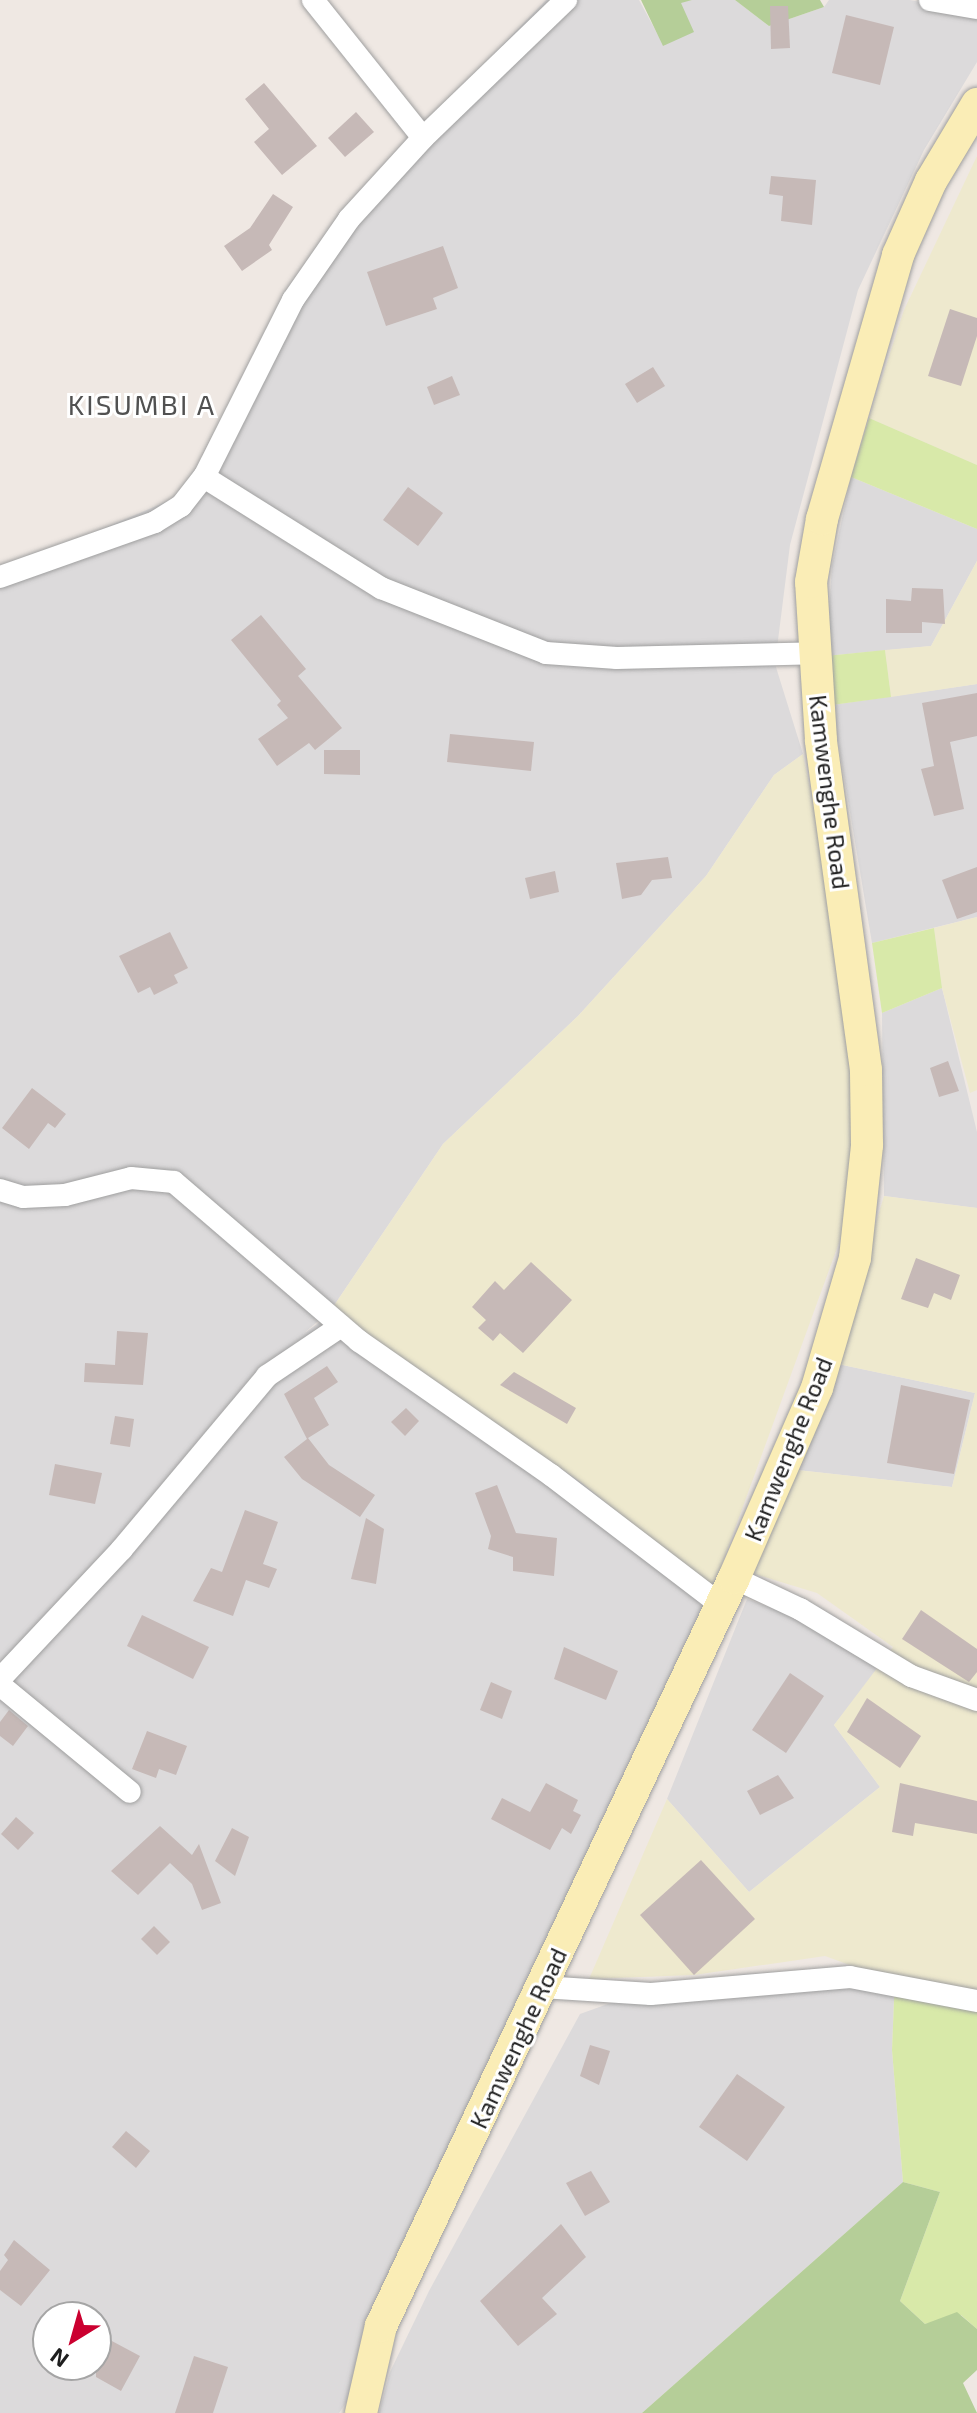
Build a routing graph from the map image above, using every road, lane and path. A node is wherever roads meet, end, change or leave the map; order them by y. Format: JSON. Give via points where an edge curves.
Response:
{"nodes":[{"id":1,"x":313,"y":0,"type":"edge"},
{"id":2,"x":566,"y":0,"type":"edge"},
{"id":3,"x":930,"y":0,"type":"edge"},
{"id":4,"x":977,"y":8,"type":"edge"},
{"id":5,"x":977,"y":104,"type":"edge"},
{"id":6,"x":423,"y":138,"type":"junction"},
{"id":7,"x":204,"y":477,"type":"junction"},
{"id":8,"x":0,"y":577,"type":"edge"},
{"id":9,"x":815,"y":653,"type":"junction"},
{"id":10,"x":0,"y":1190,"type":"edge"},
{"id":11,"x":341,"y":1326,"type":"junction"},
{"id":12,"x":728,"y":1592,"type":"junction"},
{"id":13,"x":0,"y":1679,"type":"edge"},
{"id":14,"x":0,"y":1685,"type":"edge"},
{"id":15,"x":977,"y":1700,"type":"edge"},
{"id":16,"x":130,"y":1792,"type":"dead end"},
{"id":17,"x":542,"y":1987,"type":"junction"},
{"id":18,"x":977,"y":2001,"type":"edge"},
{"id":19,"x":361,"y":2413,"type":"edge"}],
"edges":[{"from":1,"to":6,"type":"street"},
{"from":2,"to":6,"type":"street"},
{"from":3,"to":4,"type":"street"},
{"from":5,"to":9,"type":"main road","name":"Kamwenghe Road","via":[[913,219],[877,319],[822,519],[811,582]]},
{"from":6,"to":7,"type":"street","via":[[349,219],[293,300]]},
{"from":7,"to":8,"type":"street","via":[[181,506],[155,522]]},
{"from":7,"to":9,"type":"street","via":[[381,588],[546,653],[617,658]]},
{"from":9,"to":12,"type":"main road","name":"Kamwenghe Road","via":[[821,740],[866,1070],[867,1145],[855,1258],[817,1388]]},
{"from":10,"to":11,"type":"street","via":[[23,1197],[65,1195],[131,1178],[174,1182]]},
{"from":11,"to":12,"type":"street"},
{"from":11,"to":13,"type":"street","via":[[267,1376],[122,1549]]},
{"from":12,"to":15,"type":"street","via":[[800,1609],[911,1676]]},
{"from":12,"to":17,"type":"main road","name":"Kamwenghe Road"},
{"from":14,"to":16,"type":"street"},
{"from":17,"to":18,"type":"street","via":[[651,1994],[850,1977]]},
{"from":17,"to":19,"type":"main road","name":"Kamwenghe Road","via":[[381,2326]]}]}
